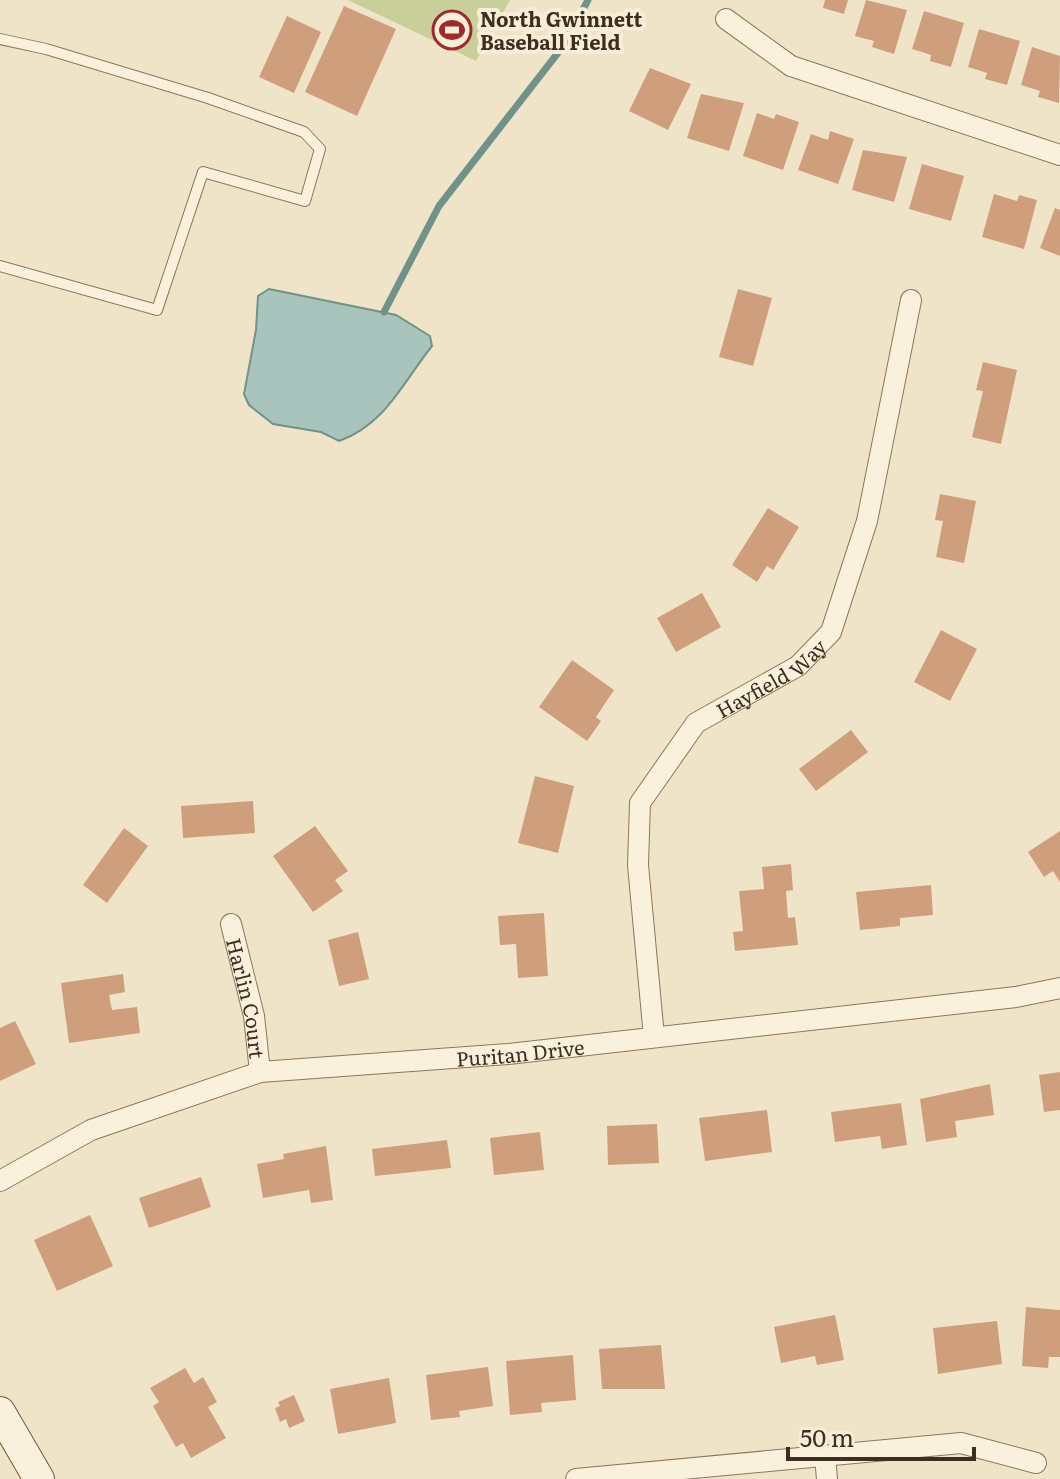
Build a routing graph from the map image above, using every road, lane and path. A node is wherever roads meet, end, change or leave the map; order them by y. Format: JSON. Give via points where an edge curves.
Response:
{"nodes":[{"id":1,"x":726,"y":19,"type":"dead end"},
{"id":2,"x":0,"y":39,"type":"edge"},
{"id":3,"x":1060,"y":155,"type":"edge"},
{"id":4,"x":0,"y":266,"type":"edge"},
{"id":5,"x":911,"y":300,"type":"dead end"},
{"id":6,"x":231,"y":924,"type":"dead end"},
{"id":7,"x":1060,"y":988,"type":"edge"},
{"id":8,"x":654,"y":1037,"type":"junction"},
{"id":9,"x":260,"y":1072,"type":"junction"},
{"id":10,"x":0,"y":1181,"type":"edge"},
{"id":11,"x":0,"y":1412,"type":"edge"},
{"id":12,"x":825,"y":1456,"type":"junction"},
{"id":13,"x":1036,"y":1463,"type":"dead end"},
{"id":14,"x":39,"y":1479,"type":"edge"},
{"id":15,"x":576,"y":1479,"type":"edge"},
{"id":16,"x":827,"y":1479,"type":"edge"}],
"edges":[{"from":1,"to":3,"type":"street","via":[[791,66]]},
{"from":2,"to":4,"type":"lane","via":[[208,98],[304,132],[320,149],[305,201],[203,172],[157,310]]},
{"from":5,"to":8,"type":"street","name":"Hayfield Way","via":[[867,521],[831,632],[798,666],[696,723],[640,803],[638,865]]},
{"from":6,"to":9,"type":"street","name":"Harlin Court","via":[[254,1016]]},
{"from":7,"to":8,"type":"street","name":"Puritan Drive"},
{"from":8,"to":9,"type":"street","name":"Puritan Drive","via":[[508,1054]]},
{"from":9,"to":10,"type":"street","name":"Puritan Drive","via":[[91,1130]]},
{"from":11,"to":14,"type":"street"},
{"from":12,"to":13,"type":"street","via":[[961,1443]]},
{"from":12,"to":15,"type":"street"},
{"from":12,"to":16,"type":"street"}]}
